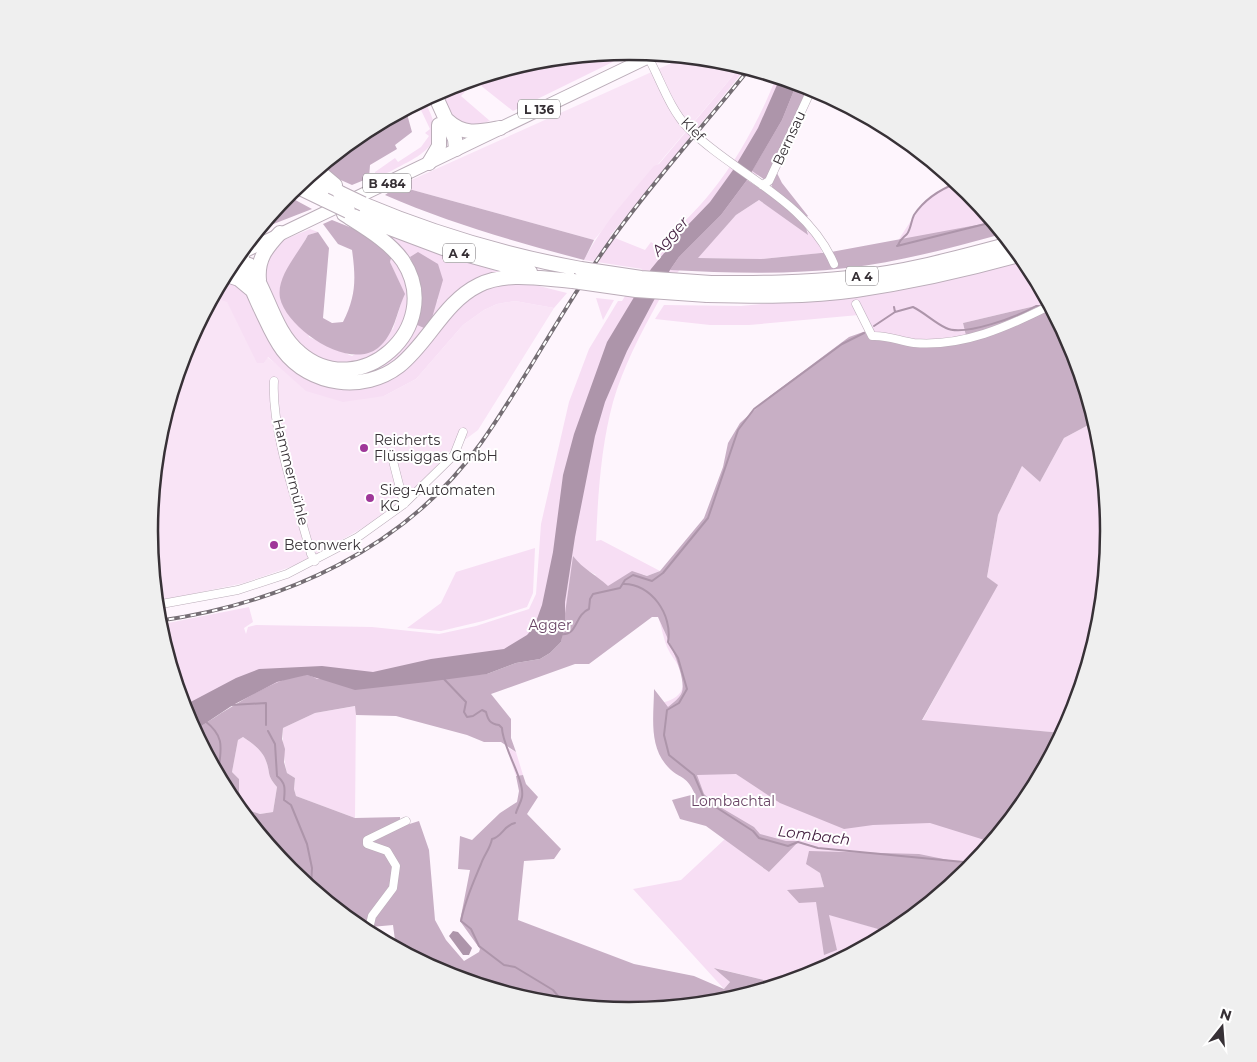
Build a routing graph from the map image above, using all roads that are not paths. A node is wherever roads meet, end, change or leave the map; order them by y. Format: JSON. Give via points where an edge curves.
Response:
{"nodes":[{"id":1,"x":639,"y":60,"type":"edge"},
{"id":2,"x":652,"y":61,"type":"edge"},
{"id":3,"x":808,"y":96,"type":"edge"},
{"id":4,"x":436,"y":101,"type":"edge"},
{"id":5,"x":430,"y":104,"type":"edge"},
{"id":6,"x":443,"y":122,"type":"junction"},
{"id":7,"x":500,"y":128,"type":"junction"},
{"id":8,"x":456,"y":149,"type":"junction"},
{"id":9,"x":428,"y":163,"type":"junction"},
{"id":10,"x":321,"y":174,"type":"edge"},
{"id":11,"x":314,"y":180,"type":"edge"},
{"id":12,"x":762,"y":185,"type":"junction"},
{"id":13,"x":304,"y":190,"type":"edge"},
{"id":14,"x":342,"y":192,"type":"junction"},
{"id":15,"x":346,"y":212,"type":"junction"},
{"id":16,"x":280,"y":233,"type":"junction"},
{"id":17,"x":253,"y":246,"type":"edge"},
{"id":18,"x":1003,"y":246,"type":"edge"},
{"id":19,"x":1011,"y":256,"type":"edge"},
{"id":20,"x":242,"y":262,"type":"edge"},
{"id":21,"x":834,"y":264,"type":"dead end"},
{"id":22,"x":577,"y":275,"type":"junction"},
{"id":23,"x":232,"y":277,"type":"edge"},
{"id":24,"x":256,"y":286,"type":"junction"},
{"id":25,"x":709,"y":289,"type":"junction"},
{"id":26,"x":856,"y":304,"type":"dead end"},
{"id":27,"x":1043,"y":309,"type":"edge"},
{"id":28,"x":274,"y":381,"type":"dead end"},
{"id":29,"x":463,"y":432,"type":"dead end"},
{"id":30,"x":392,"y":457,"type":"dead end"},
{"id":31,"x":404,"y":504,"type":"junction"},
{"id":32,"x":315,"y":561,"type":"junction"},
{"id":33,"x":164,"y":603,"type":"edge"},
{"id":34,"x":406,"y":821,"type":"dead end"},
{"id":35,"x":370,"y":925,"type":"edge"}],
"edges":[{"from":1,"to":7,"type":"main road","number":"L 136"},
{"from":2,"to":12,"type":"street","name":"Klef","via":[[671,104],[687,127]]},
{"from":3,"to":12,"type":"street","name":"Bernsau","via":[[769,181]]},
{"from":4,"to":6,"type":"highway"},
{"from":5,"to":6,"type":"highway"},
{"from":6,"to":7,"type":"highway","via":[[468,132]]},
{"from":6,"to":8,"type":"highway","via":[[455,138]]},
{"from":6,"to":9,"type":"highway","via":[[439,146]]},
{"from":7,"to":8,"type":"main road","number":"L 136"},
{"from":8,"to":9,"type":"main road","number":"B 484"},
{"from":9,"to":16,"type":"main road","number":"B 484"},
{"from":10,"to":14,"type":"highway"},
{"from":11,"to":14,"type":"highway"},
{"from":12,"to":21,"type":"street","name":"Klef","via":[[805,222]]},
{"from":13,"to":15,"type":"highway","bridge":true},
{"from":14,"to":22,"type":"highway","number":"A 4","bridge":true,"via":[[363,204],[448,237]]},
{"from":15,"to":22,"type":"highway","number":"A 4","via":[[494,263]]},
{"from":15,"to":24,"type":"highway","via":[[393,249],[410,278],[414,298],[412,317],[402,338],[388,354],[371,364],[350,369],[313,362],[300,354],[288,340]]},
{"from":16,"to":17,"type":"main road","number":"B 484"},
{"from":16,"to":24,"type":"highway","via":[[260,258]]},
{"from":18,"to":25,"type":"highway","number":"A 4","via":[[940,262],[851,278]]},
{"from":19,"to":25,"type":"highway","number":"A 4","via":[[958,273],[854,291],[753,296]]},
{"from":20,"to":24,"type":"highway"},
{"from":22,"to":24,"type":"highway","via":[[513,277],[484,282],[454,303],[413,353],[398,366],[375,378],[346,383],[314,375],[289,357],[274,335]]},
{"from":22,"to":25,"type":"highway","number":"A 4","bridge":true,"via":[[641,278]]},
{"from":23,"to":24,"type":"highway"},
{"from":26,"to":27,"type":"street","via":[[872,336],[913,342],[985,335]]},
{"from":28,"to":32,"type":"street","name":"Hammermühle","via":[[273,394],[281,439]]},
{"from":29,"to":31,"type":"street","via":[[454,455]]},
{"from":30,"to":31,"type":"street"},
{"from":31,"to":32,"type":"street","via":[[358,538]]},
{"from":32,"to":33,"type":"street","via":[[238,590]]},
{"from":34,"to":35,"type":"street","via":[[367,840],[367,844],[387,851],[396,866],[393,888],[372,916]]}]}
